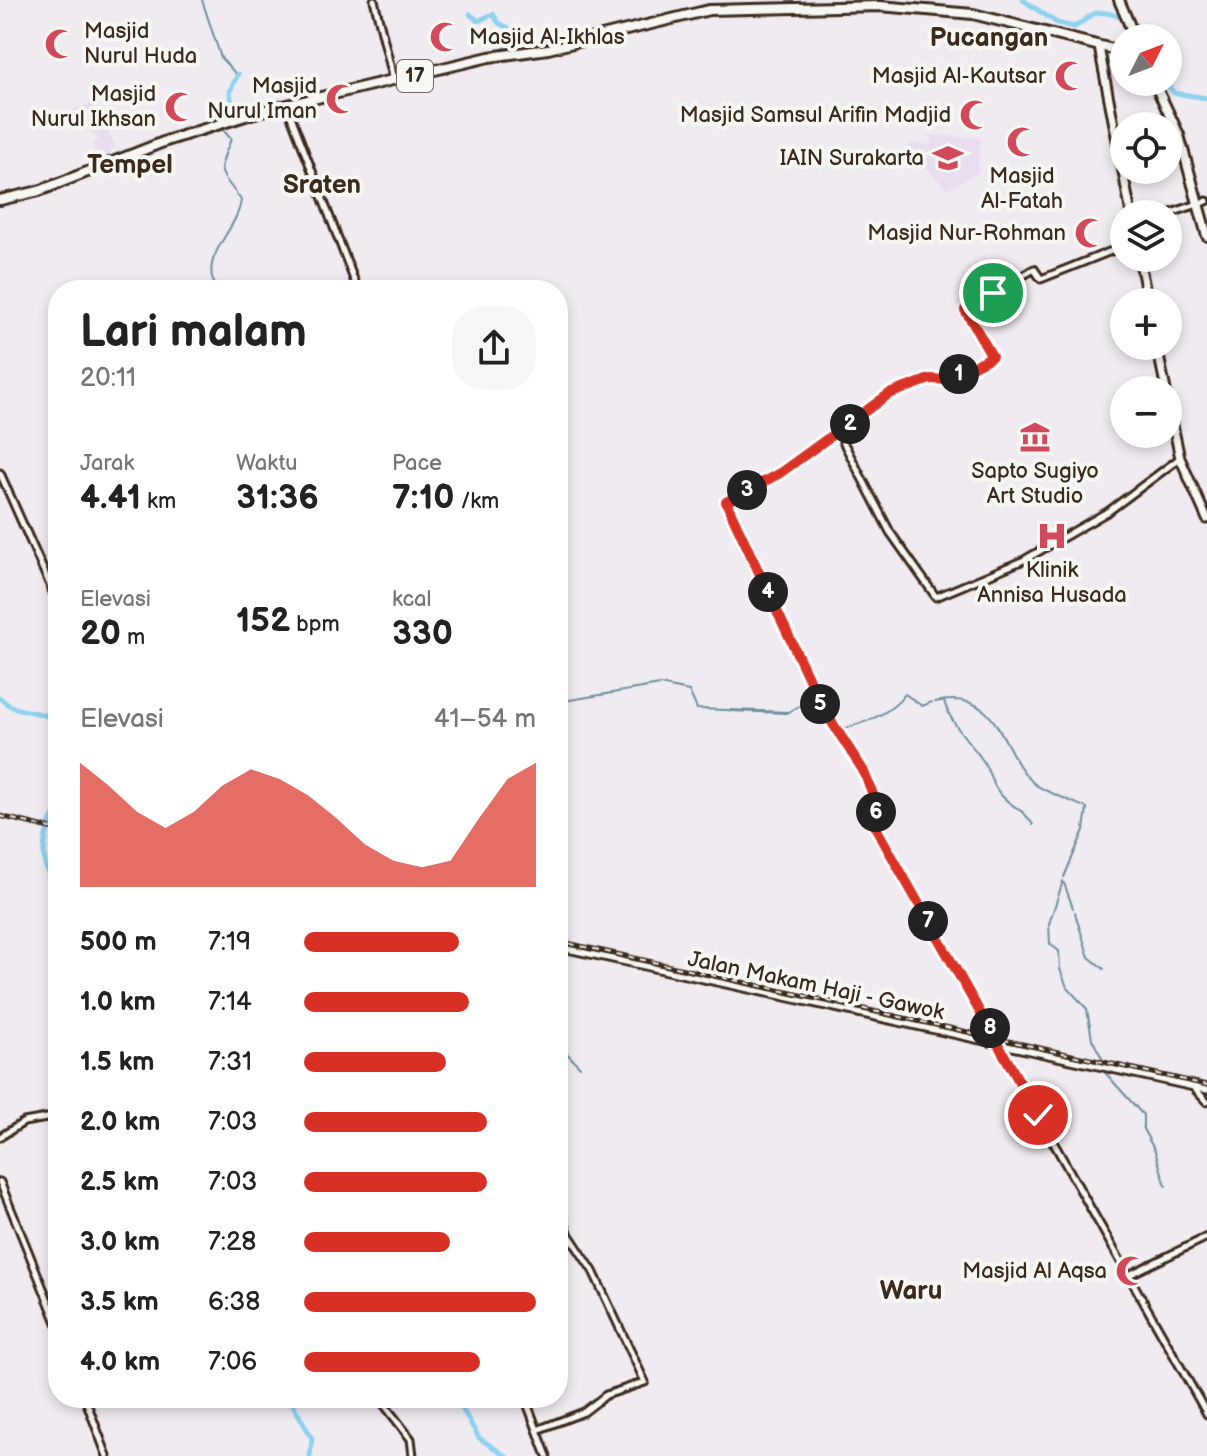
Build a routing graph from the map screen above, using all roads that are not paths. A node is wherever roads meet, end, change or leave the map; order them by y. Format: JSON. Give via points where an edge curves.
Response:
{"nodes":[{"id":1,"x":374,"y":0,"type":"edge"},
{"id":2,"x":1118,"y":0,"type":"edge"},
{"id":3,"x":1127,"y":24,"type":"edge"},
{"id":4,"x":1094,"y":46,"type":"junction"},
{"id":5,"x":1110,"y":50,"type":"edge"},
{"id":6,"x":394,"y":82,"type":"junction"},
{"id":7,"x":1162,"y":96,"type":"edge"},
{"id":8,"x":287,"y":106,"type":"junction"},
{"id":9,"x":1128,"y":200,"type":"edge"},
{"id":10,"x":0,"y":201,"type":"edge"},
{"id":11,"x":1202,"y":202,"type":"edge"},
{"id":12,"x":1182,"y":209,"type":"edge"},
{"id":13,"x":1207,"y":227,"type":"edge"},
{"id":14,"x":1207,"y":236,"type":"edge"},
{"id":15,"x":1110,"y":252,"type":"edge"},
{"id":16,"x":354,"y":280,"type":"edge"},
{"id":17,"x":838,"y":434,"type":"junction"},
{"id":18,"x":1178,"y":448,"type":"edge"},
{"id":19,"x":1180,"y":458,"type":"junction"},
{"id":20,"x":0,"y":473,"type":"edge"},
{"id":21,"x":1207,"y":519,"type":"edge"},
{"id":22,"x":48,"y":581,"type":"edge"},
{"id":23,"x":568,"y":949,"type":"edge"},
{"id":24,"x":998,"y":1044,"type":"junction"},
{"id":25,"x":1193,"y":1087,"type":"junction"},
{"id":26,"x":1207,"y":1090,"type":"edge"},
{"id":27,"x":1207,"y":1102,"type":"edge"},
{"id":28,"x":48,"y":1118,"type":"edge"},
{"id":29,"x":0,"y":1137,"type":"edge"},
{"id":30,"x":0,"y":1182,"type":"edge"},
{"id":31,"x":568,"y":1234,"type":"edge"},
{"id":32,"x":1203,"y":1239,"type":"edge"},
{"id":33,"x":1129,"y":1275,"type":"junction"},
{"id":34,"x":48,"y":1300,"type":"edge"},
{"id":35,"x":89,"y":1408,"type":"edge"},
{"id":36,"x":387,"y":1408,"type":"edge"},
{"id":37,"x":529,"y":1408,"type":"edge"},
{"id":38,"x":1207,"y":1414,"type":"edge"},
{"id":39,"x":537,"y":1430,"type":"junction"},
{"id":40,"x":107,"y":1456,"type":"edge"},
{"id":41,"x":413,"y":1456,"type":"edge"},
{"id":42,"x":547,"y":1456,"type":"edge"}],
"edges":[{"from":1,"to":6,"type":"street"},
{"from":2,"to":3,"type":"highway"},
{"from":4,"to":5,"type":"highway","number":"17"},
{"from":4,"to":6,"type":"highway","number":"17","via":[[977,14],[880,6],[726,8]]},
{"from":4,"to":9,"type":"main road"},
{"from":6,"to":8,"type":"highway","number":"17"},
{"from":7,"to":11,"type":"highway","via":[[1180,131]]},
{"from":8,"to":10,"type":"highway","number":"17"},
{"from":8,"to":16,"type":"street"},
{"from":11,"to":12,"type":"street"},
{"from":11,"to":13,"type":"highway"},
{"from":11,"to":14,"type":"highway"},
{"from":15,"to":17,"type":"street","via":[[1041,279],[1034,269],[966,309],[992,356],[947,380],[930,379],[892,393]]},
{"from":17,"to":19,"type":"street","via":[[886,526],[936,597],[1014,566],[1105,513]]},
{"from":17,"to":24,"type":"street","via":[[726,502],[814,691],[861,765],[876,803],[876,828]]},
{"from":18,"to":19,"type":"main road"},
{"from":19,"to":21,"type":"main road"},
{"from":20,"to":22,"type":"street"},
{"from":23,"to":24,"type":"street","name":"Jalan Makam Haji - Gawok"},
{"from":24,"to":25,"type":"street","name":"Jalan Makam Haji - Gawok"},
{"from":24,"to":33,"type":"street"},
{"from":25,"to":26,"type":"street","name":"Jalan Makam Haji - Gawok"},
{"from":25,"to":27,"type":"street"},
{"from":28,"to":29,"type":"street","via":[[24,1122]]},
{"from":30,"to":34,"type":"street"},
{"from":31,"to":39,"type":"street","via":[[593,1271],[645,1382]]},
{"from":32,"to":33,"type":"street"},
{"from":33,"to":38,"type":"street"},
{"from":35,"to":40,"type":"street"},
{"from":36,"to":41,"type":"street","via":[[411,1439]]},
{"from":37,"to":39,"type":"street"},
{"from":39,"to":42,"type":"street"}]}
